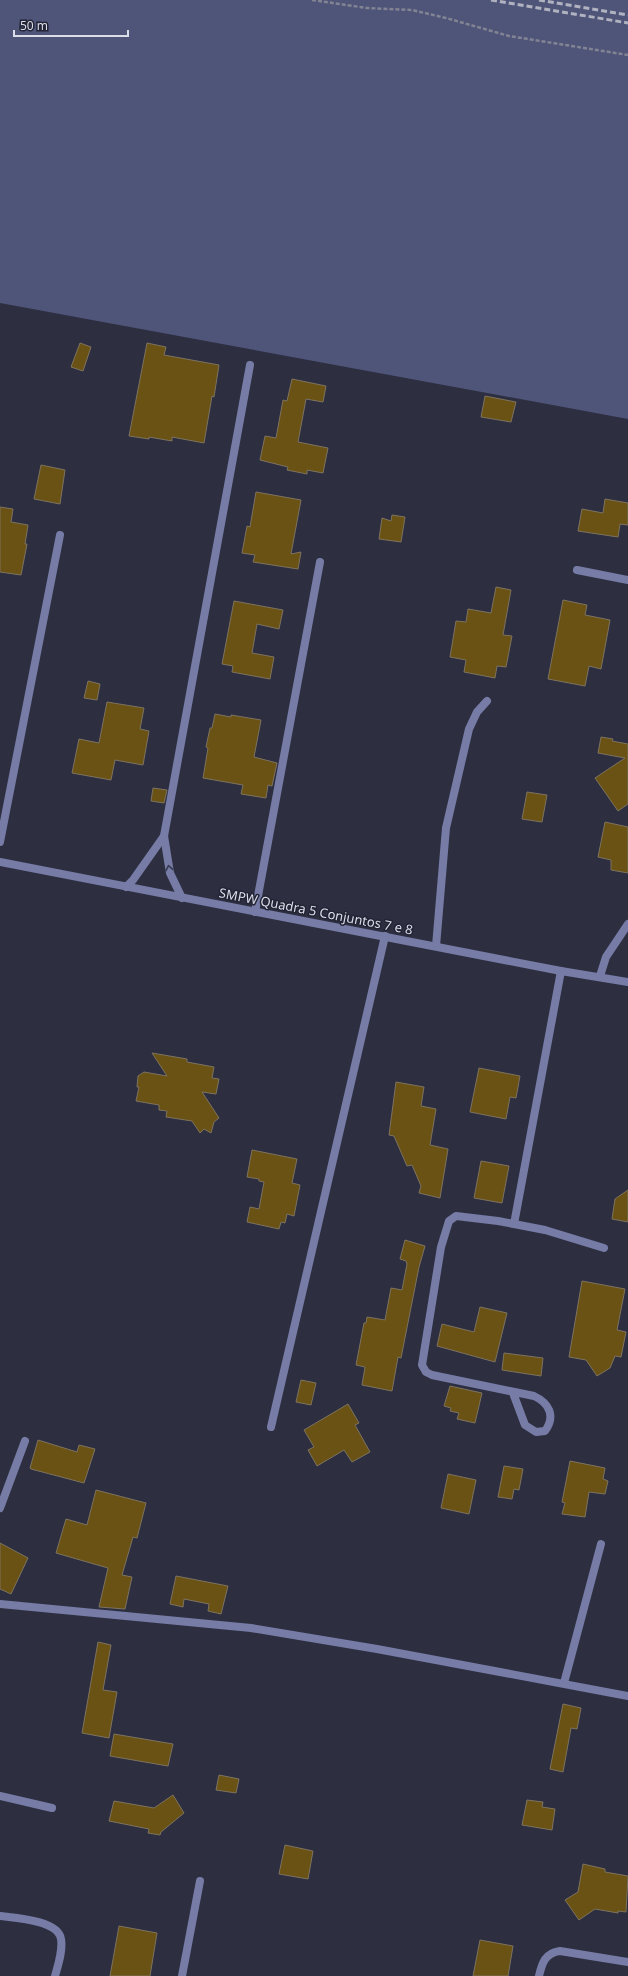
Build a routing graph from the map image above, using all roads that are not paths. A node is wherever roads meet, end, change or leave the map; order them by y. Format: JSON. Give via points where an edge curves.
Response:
{"nodes":[{"id":1,"x":250,"y":365,"type":"dead end"},
{"id":2,"x":60,"y":534,"type":"dead end"},
{"id":3,"x":320,"y":562,"type":"dead end"},
{"id":4,"x":577,"y":570,"type":"dead end"},
{"id":5,"x":628,"y":580,"type":"edge"},
{"id":6,"x":486,"y":701,"type":"dead end"},
{"id":7,"x":164,"y":836,"type":"junction"},
{"id":8,"x":0,"y":842,"type":"edge"},
{"id":9,"x":0,"y":862,"type":"edge"},
{"id":10,"x":126,"y":887,"type":"junction"},
{"id":11,"x":182,"y":898,"type":"junction"},
{"id":12,"x":255,"y":912,"type":"junction"},
{"id":13,"x":628,"y":924,"type":"edge"},
{"id":14,"x":385,"y":936,"type":"junction"},
{"id":15,"x":436,"y":946,"type":"junction"},
{"id":16,"x":561,"y":971,"type":"junction"},
{"id":17,"x":600,"y":976,"type":"junction"},
{"id":18,"x":628,"y":982,"type":"edge"},
{"id":19,"x":514,"y":1224,"type":"junction"},
{"id":20,"x":604,"y":1248,"type":"dead end"},
{"id":21,"x":513,"y":1393,"type":"junction"},
{"id":22,"x":271,"y":1426,"type":"dead end"},
{"id":23,"x":25,"y":1441,"type":"dead end"},
{"id":24,"x":0,"y":1508,"type":"edge"},
{"id":25,"x":601,"y":1544,"type":"dead end"},
{"id":26,"x":0,"y":1604,"type":"edge"},
{"id":27,"x":564,"y":1683,"type":"junction"},
{"id":28,"x":628,"y":1696,"type":"edge"},
{"id":29,"x":0,"y":1796,"type":"edge"},
{"id":30,"x":52,"y":1808,"type":"dead end"},
{"id":31,"x":200,"y":1881,"type":"dead end"},
{"id":32,"x":0,"y":1916,"type":"edge"},
{"id":33,"x":628,"y":1962,"type":"edge"},
{"id":34,"x":55,"y":1976,"type":"edge"},
{"id":35,"x":182,"y":1976,"type":"edge"},
{"id":36,"x":539,"y":1976,"type":"edge"}],
"edges":[{"from":1,"to":7,"type":"street"},
{"from":2,"to":8,"type":"street"},
{"from":3,"to":12,"type":"street"},
{"from":4,"to":5,"type":"street"},
{"from":6,"to":15,"type":"street","via":[[469,729],[446,828]]},
{"from":7,"to":10,"type":"street"},
{"from":11,"to":7,"type":"street","one_way":true,"via":[[170,873]]},
{"from":9,"to":10,"type":"street","name":"SMPW Quadra 5 Conjuntos 7 e 8"},
{"from":10,"to":11,"type":"street","name":"SMPW Quadra 5 Conjuntos 7 e 8"},
{"from":11,"to":12,"type":"street","name":"SMPW Quadra 5 Conjuntos 7 e 8"},
{"from":12,"to":14,"type":"street","name":"SMPW Quadra 5 Conjuntos 7 e 8"},
{"from":13,"to":17,"type":"street","via":[[606,958]]},
{"from":14,"to":15,"type":"street","name":"SMPW Quadra 5 Conjuntos 7 e 8"},
{"from":14,"to":22,"type":"street"},
{"from":15,"to":16,"type":"street","name":"SMPW Quadra 5 Conjuntos 7 e 8"},
{"from":16,"to":17,"type":"street","name":"SMPW Quadra 5 Conjuntos 7 e 8"},
{"from":16,"to":19,"type":"street"},
{"from":17,"to":18,"type":"street","name":"SMPW Quadra 5 Conjuntos 7 e 8"},
{"from":19,"to":20,"type":"street","via":[[545,1230]]},
{"from":19,"to":21,"type":"street","via":[[456,1216],[448,1221],[441,1247],[422,1365],[426,1372],[432,1375]]},
{"from":21,"to":21,"type":"street","via":[[534,1396],[549,1406],[551,1416],[545,1431],[536,1432],[525,1425]]},
{"from":23,"to":24,"type":"street"},
{"from":25,"to":27,"type":"street"},
{"from":26,"to":27,"type":"street","via":[[251,1628]]},
{"from":27,"to":28,"type":"street"},
{"from":29,"to":30,"type":"street"},
{"from":31,"to":35,"type":"street"},
{"from":32,"to":34,"type":"street","via":[[40,1923],[56,1931],[61,1937],[61,1946]]},
{"from":33,"to":36,"type":"street","via":[[553,1952],[544,1958]]}]}
